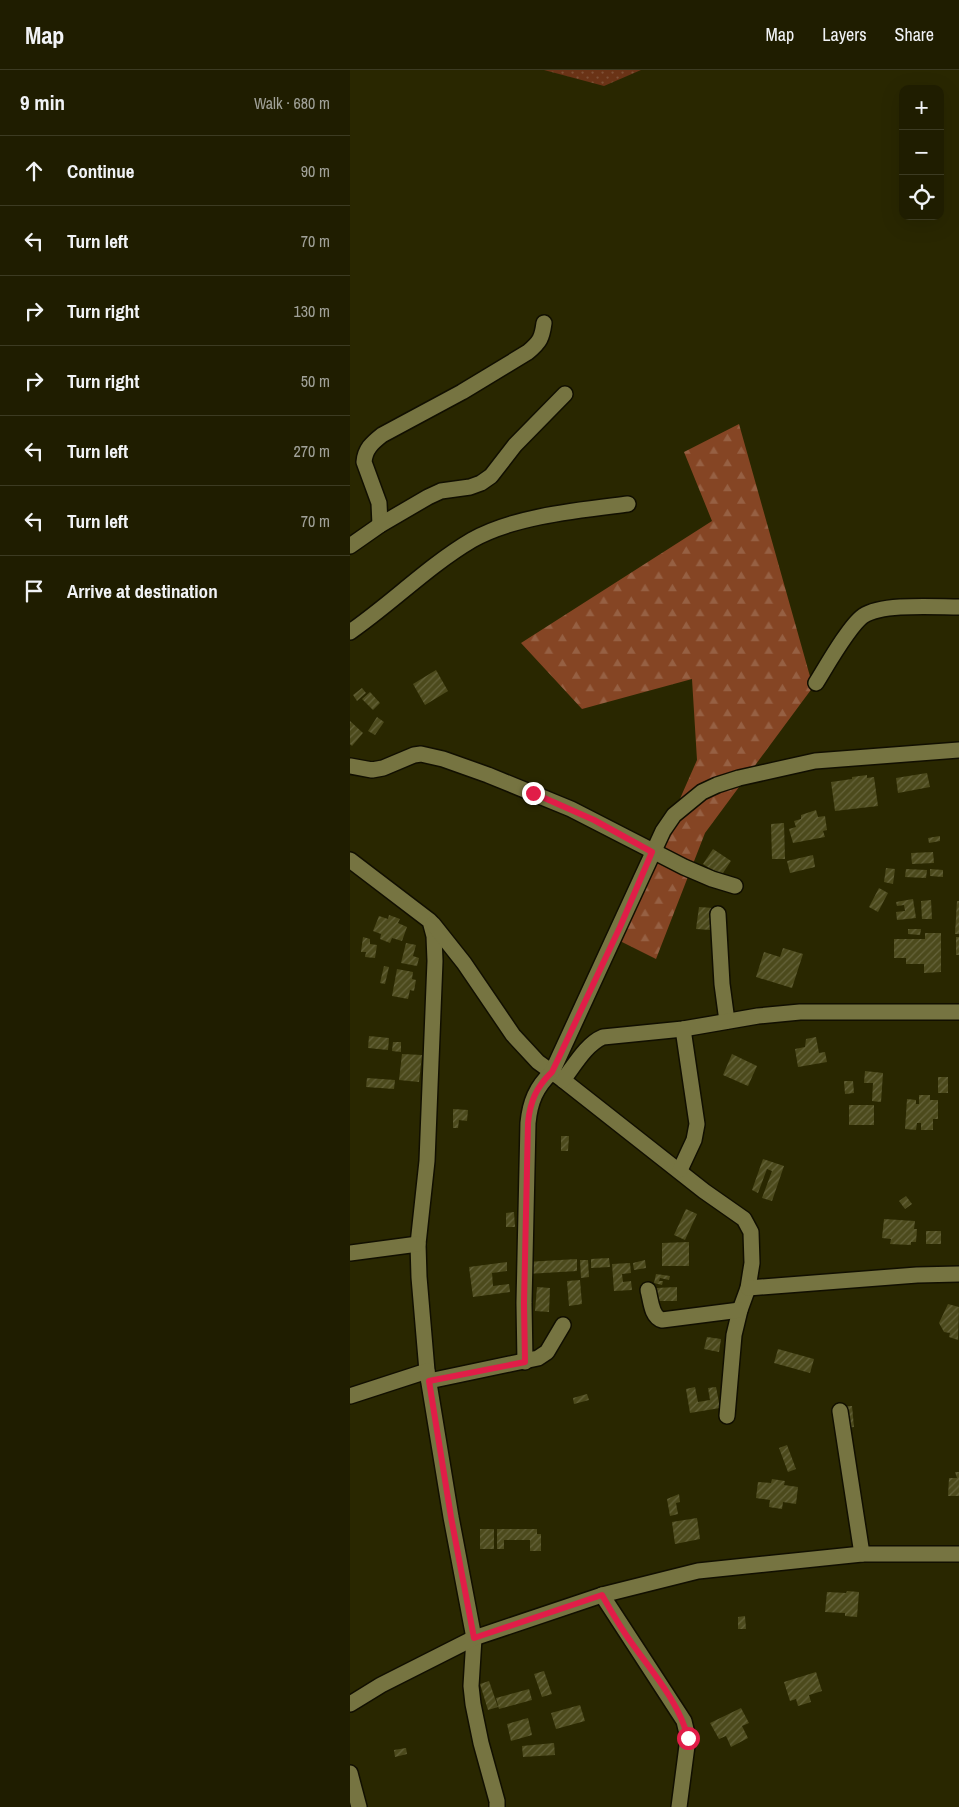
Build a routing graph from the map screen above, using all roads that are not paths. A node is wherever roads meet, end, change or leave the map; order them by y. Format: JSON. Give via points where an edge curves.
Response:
{"nodes":[{"id":1,"x":544,"y":323,"type":"dead end"},
{"id":2,"x":565,"y":394,"type":"dead end"},
{"id":3,"x":628,"y":504,"type":"dead end"},
{"id":4,"x":380,"y":525,"type":"junction"},
{"id":5,"x":350,"y":546,"type":"edge"},
{"id":6,"x":959,"y":607,"type":"edge"},
{"id":7,"x":350,"y":632,"type":"edge"},
{"id":8,"x":816,"y":683,"type":"dead end"},
{"id":9,"x":959,"y":750,"type":"edge"},
{"id":10,"x":350,"y":766,"type":"edge"},
{"id":11,"x":652,"y":852,"type":"junction"},
{"id":12,"x":350,"y":860,"type":"edge"},
{"id":13,"x":735,"y":886,"type":"dead end"},
{"id":14,"x":718,"y":914,"type":"dead end"},
{"id":15,"x":430,"y":921,"type":"junction"},
{"id":16,"x":959,"y":1012,"type":"edge"},
{"id":17,"x":727,"y":1021,"type":"junction"},
{"id":18,"x":684,"y":1029,"type":"junction"},
{"id":19,"x":558,"y":1076,"type":"junction"},
{"id":20,"x":680,"y":1170,"type":"junction"},
{"id":21,"x":418,"y":1244,"type":"junction"},
{"id":22,"x":350,"y":1253,"type":"edge"},
{"id":23,"x":959,"y":1274,"type":"edge"},
{"id":24,"x":748,"y":1288,"type":"junction"},
{"id":25,"x":648,"y":1290,"type":"dead end"},
{"id":26,"x":740,"y":1310,"type":"junction"},
{"id":27,"x":563,"y":1325,"type":"dead end"},
{"id":28,"x":525,"y":1362,"type":"junction"},
{"id":29,"x":428,"y":1376,"type":"junction"},
{"id":30,"x":350,"y":1396,"type":"edge"},
{"id":31,"x":840,"y":1411,"type":"dead end"},
{"id":32,"x":727,"y":1416,"type":"dead end"},
{"id":33,"x":862,"y":1554,"type":"junction"},
{"id":34,"x":959,"y":1554,"type":"edge"},
{"id":35,"x":602,"y":1595,"type":"junction"},
{"id":36,"x":474,"y":1638,"type":"junction"},
{"id":37,"x":350,"y":1704,"type":"edge"},
{"id":38,"x":350,"y":1773,"type":"edge"},
{"id":39,"x":359,"y":1807,"type":"edge"},
{"id":40,"x":497,"y":1807,"type":"edge"},
{"id":41,"x":679,"y":1807,"type":"edge"}],
"edges":[{"from":1,"to":4,"type":"street","via":[[538,344],[528,352],[372,443],[364,462],[379,503]]},
{"from":2,"to":4,"type":"street","via":[[486,480],[441,490]]},
{"from":3,"to":7,"type":"street","via":[[555,514],[501,528],[474,539],[447,556]]},
{"from":4,"to":5,"type":"street"},
{"from":6,"to":8,"type":"street","via":[[923,606],[869,613],[856,623]]},
{"from":9,"to":11,"type":"street","via":[[815,761],[717,785],[702,792],[674,815]]},
{"from":10,"to":11,"type":"street","via":[[372,770],[421,754],[443,759],[571,809]]},
{"from":11,"to":13,"type":"street"},
{"from":11,"to":19,"type":"street"},
{"from":12,"to":15,"type":"street"},
{"from":14,"to":17,"type":"street"},
{"from":15,"to":19,"type":"street","via":[[513,1035],[538,1062]]},
{"from":15,"to":21,"type":"street","via":[[435,961],[427,1161]]},
{"from":16,"to":17,"type":"street","via":[[800,1012]]},
{"from":17,"to":18,"type":"street"},
{"from":18,"to":19,"type":"street","via":[[596,1040]]},
{"from":18,"to":20,"type":"street","via":[[697,1124],[694,1140]]},
{"from":19,"to":20,"type":"street"},
{"from":19,"to":28,"type":"street","via":[[542,1081],[530,1107],[528,1123]]},
{"from":20,"to":24,"type":"street","via":[[744,1220],[752,1232]]},
{"from":21,"to":22,"type":"street"},
{"from":21,"to":29,"type":"street"},
{"from":23,"to":24,"type":"street"},
{"from":24,"to":26,"type":"street"},
{"from":25,"to":26,"type":"street","via":[[655,1314],[662,1320]]},
{"from":26,"to":32,"type":"street","via":[[730,1360]]},
{"from":27,"to":28,"type":"street","via":[[543,1356]]},
{"from":28,"to":29,"type":"street"},
{"from":29,"to":30,"type":"street"},
{"from":29,"to":36,"type":"street"},
{"from":31,"to":33,"type":"street"},
{"from":33,"to":34,"type":"street"},
{"from":33,"to":35,"type":"street","via":[[698,1571]]},
{"from":35,"to":36,"type":"street"},
{"from":35,"to":41,"type":"street","via":[[684,1721],[688,1738]]},
{"from":36,"to":37,"type":"street"},
{"from":36,"to":40,"type":"street","via":[[473,1704]]},
{"from":38,"to":39,"type":"street"}]}
